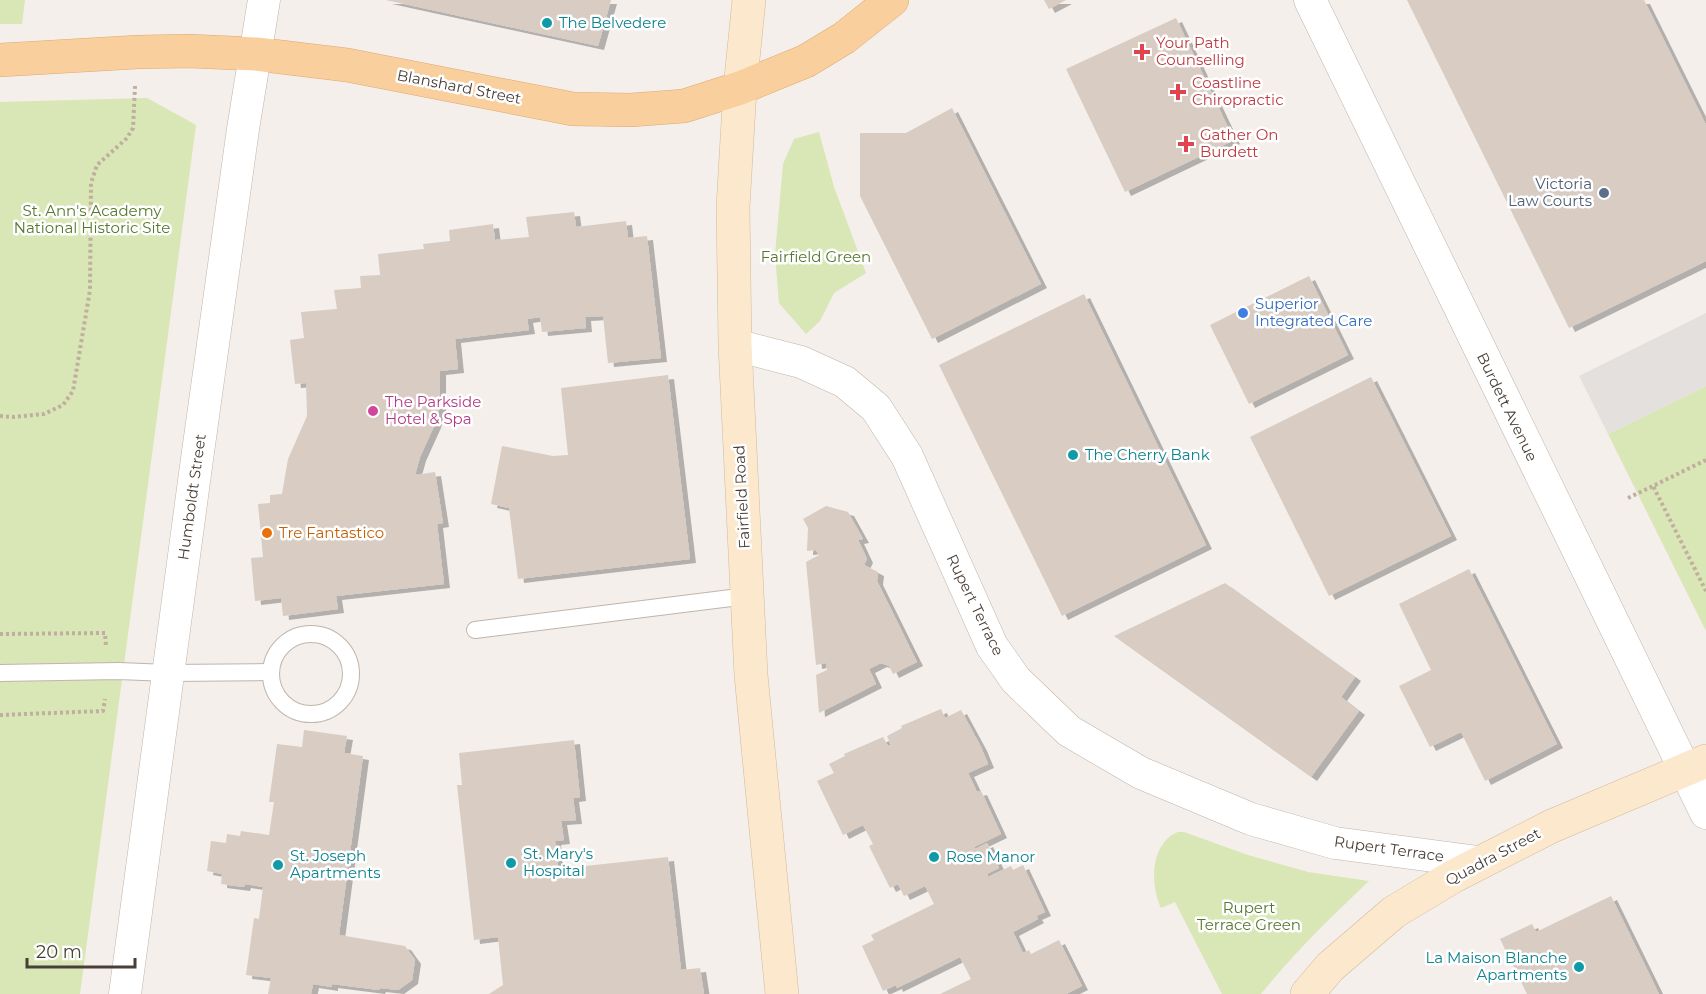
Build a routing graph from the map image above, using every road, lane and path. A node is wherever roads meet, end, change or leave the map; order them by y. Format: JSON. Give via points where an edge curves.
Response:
{"nodes":[{"id":1,"x":264,"y":0,"type":"edge"},
{"id":2,"x":749,"y":0,"type":"edge"},
{"id":3,"x":892,"y":0,"type":"edge"},
{"id":4,"x":1310,"y":0,"type":"edge"},
{"id":5,"x":138,"y":52,"type":"junction"},
{"id":6,"x":256,"y":54,"type":"junction"},
{"id":7,"x":0,"y":60,"type":"edge"},
{"id":8,"x":740,"y":88,"type":"junction"},
{"id":9,"x":735,"y":345,"type":"junction"},
{"id":10,"x":0,"y":416,"type":"edge"},
{"id":11,"x":1706,"y":459,"type":"edge"},
{"id":12,"x":1653,"y":486,"type":"junction"},
{"id":13,"x":1628,"y":498,"type":"dead end"},
{"id":14,"x":1706,"y":591,"type":"edge"},
{"id":15,"x":747,"y":596,"type":"junction"},
{"id":16,"x":475,"y":630,"type":"dead end"},
{"id":17,"x":271,"y":672,"type":"junction"},
{"id":18,"x":0,"y":673,"type":"edge"},
{"id":19,"x":168,"y":673,"type":"junction"},
{"id":20,"x":1695,"y":765,"type":"edge"},
{"id":21,"x":1706,"y":813,"type":"edge"},
{"id":22,"x":1478,"y":862,"type":"junction"},
{"id":23,"x":775,"y":985,"type":"edge"},
{"id":24,"x":125,"y":994,"type":"edge"},
{"id":25,"x":1307,"y":994,"type":"edge"}],
"edges":[{"from":1,"to":6,"type":"street","name":"Humboldt Street"},
{"from":2,"to":8,"type":"street","name":"Fairfield Road"},
{"from":3,"to":8,"type":"main road","name":"Blanshard Street","via":[[844,38],[815,55]]},
{"from":4,"to":20,"type":"street","name":"Burdett Avenue"},
{"from":5,"to":6,"type":"main road","name":"Blanshard Street"},
{"from":5,"to":7,"type":"main road","name":"Blanshard Street"},
{"from":5,"to":10,"type":"path","via":[[133,128],[98,165],[91,183],[90,290],[73,391],[63,405],[44,414]]},
{"from":6,"to":8,"type":"main road","name":"Blanshard Street","via":[[347,65],[573,109],[684,106]]},
{"from":6,"to":19,"type":"street","name":"Humboldt Street"},
{"from":8,"to":9,"type":"street","name":"Fairfield Road","via":[[733,207]]},
{"from":9,"to":15,"type":"street","name":"Fairfield Road"},
{"from":9,"to":22,"type":"street","name":"Rupert Terrace","via":[[801,362],[845,382],[876,408],[907,456],[992,646],[1016,680],[1069,731],[1141,773],[1251,819],[1335,843]]},
{"from":11,"to":12,"type":"path"},
{"from":12,"to":13,"type":"path"},
{"from":12,"to":14,"type":"path"},
{"from":15,"to":16,"type":"lane"},
{"from":15,"to":23,"type":"street","name":"Fairfield Road"},
{"from":17,"to":17,"type":"lane","via":[[278,697],[298,712],[311,714],[324,712],[345,696],[351,671],[345,653],[331,638],[304,634],[280,647]]},
{"from":17,"to":19,"type":"lane"},
{"from":18,"to":19,"type":"lane"},
{"from":19,"to":24,"type":"street","name":"Humboldt Street"},
{"from":20,"to":21,"type":"street","name":"Burdett Avenue"},
{"from":20,"to":22,"type":"street","name":"Quadra Street"},
{"from":22,"to":25,"type":"street","name":"Quadra Street","via":[[1394,912],[1330,967]]}]}
